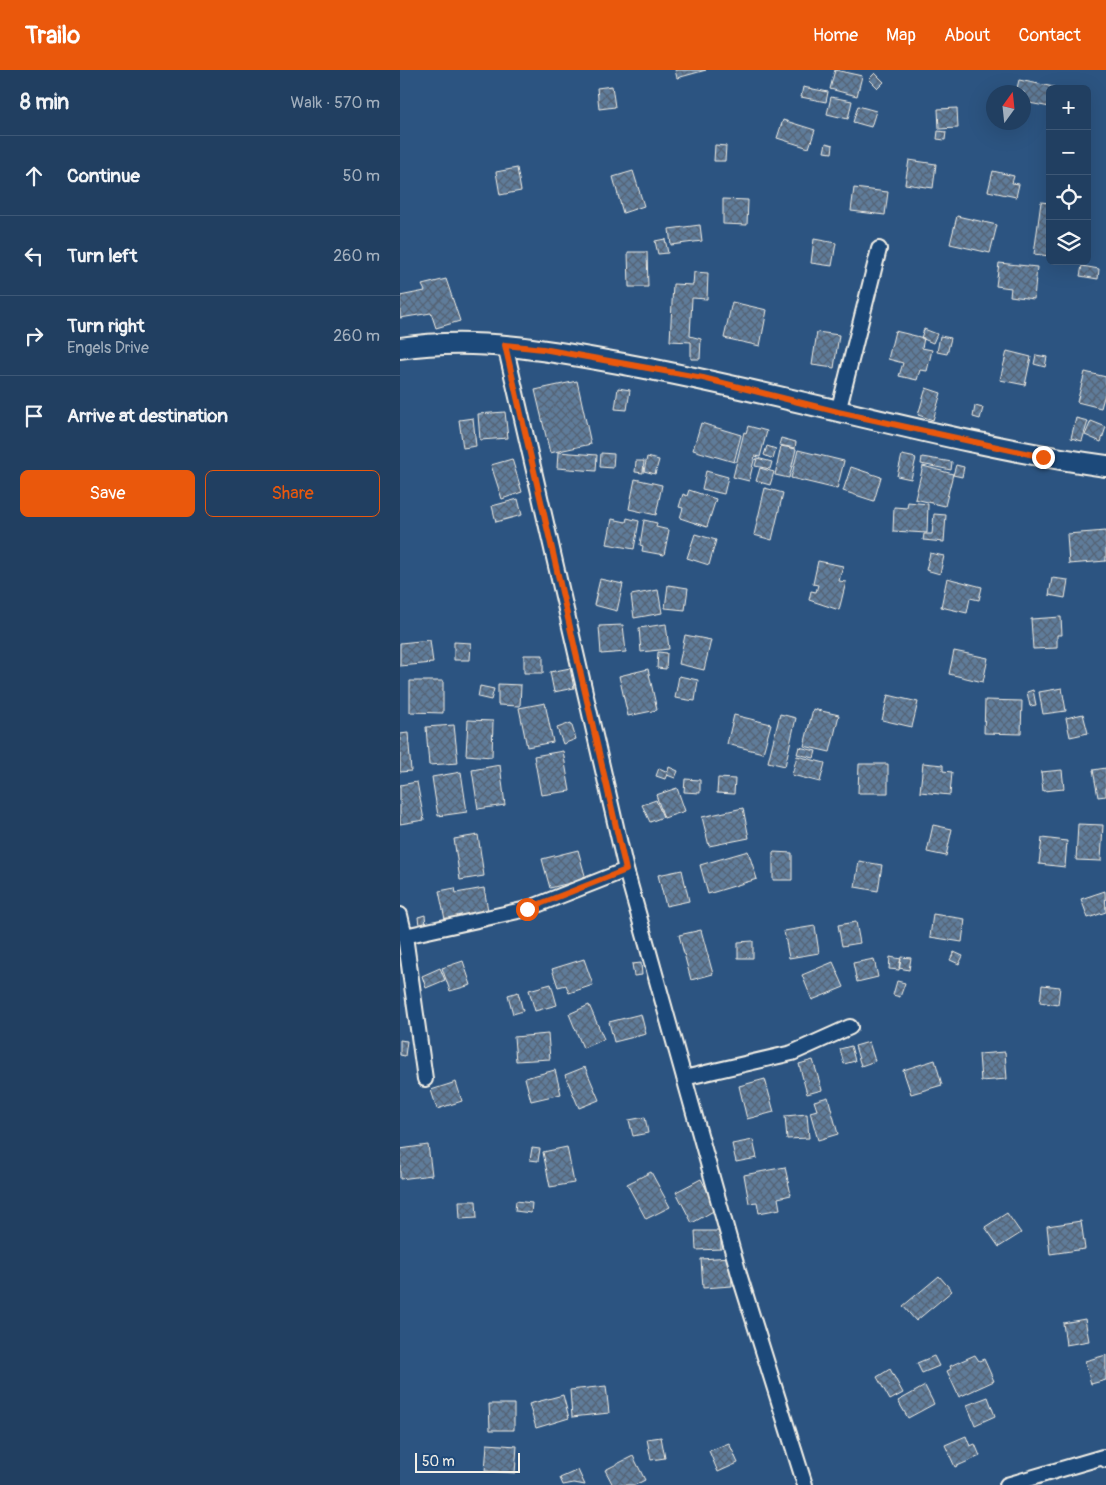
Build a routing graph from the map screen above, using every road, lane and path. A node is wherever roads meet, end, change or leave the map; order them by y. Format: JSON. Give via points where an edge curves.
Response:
{"nodes":[{"id":1,"x":879,"y":249,"type":"dead end"},
{"id":2,"x":505,"y":345,"type":"junction"},
{"id":3,"x":400,"y":348,"type":"edge"},
{"id":4,"x":838,"y":412,"type":"junction"},
{"id":5,"x":1106,"y":466,"type":"edge"},
{"id":6,"x":626,"y":870,"type":"junction"},
{"id":7,"x":400,"y":915,"type":"edge"},
{"id":8,"x":405,"y":936,"type":"junction"},
{"id":9,"x":850,"y":1027,"type":"dead end"},
{"id":10,"x":684,"y":1078,"type":"junction"},
{"id":11,"x":425,"y":1079,"type":"dead end"},
{"id":12,"x":1106,"y":1460,"type":"edge"},
{"id":13,"x":805,"y":1485,"type":"edge"},
{"id":14,"x":1007,"y":1485,"type":"edge"}],
"edges":[{"from":1,"to":4,"type":"street"},
{"from":2,"to":3,"type":"street"},
{"from":2,"to":4,"type":"street","via":[[703,378]]},
{"from":2,"to":6,"type":"street"},
{"from":4,"to":5,"type":"street","via":[[1043,457]]},
{"from":6,"to":8,"type":"street","via":[[527,909]]},
{"from":6,"to":10,"type":"street"},
{"from":7,"to":8,"type":"street"},
{"from":8,"to":11,"type":"street"},
{"from":9,"to":10,"type":"street","via":[[792,1053]]},
{"from":10,"to":13,"type":"street"},
{"from":12,"to":14,"type":"street","via":[[1103,1457]]}]}
